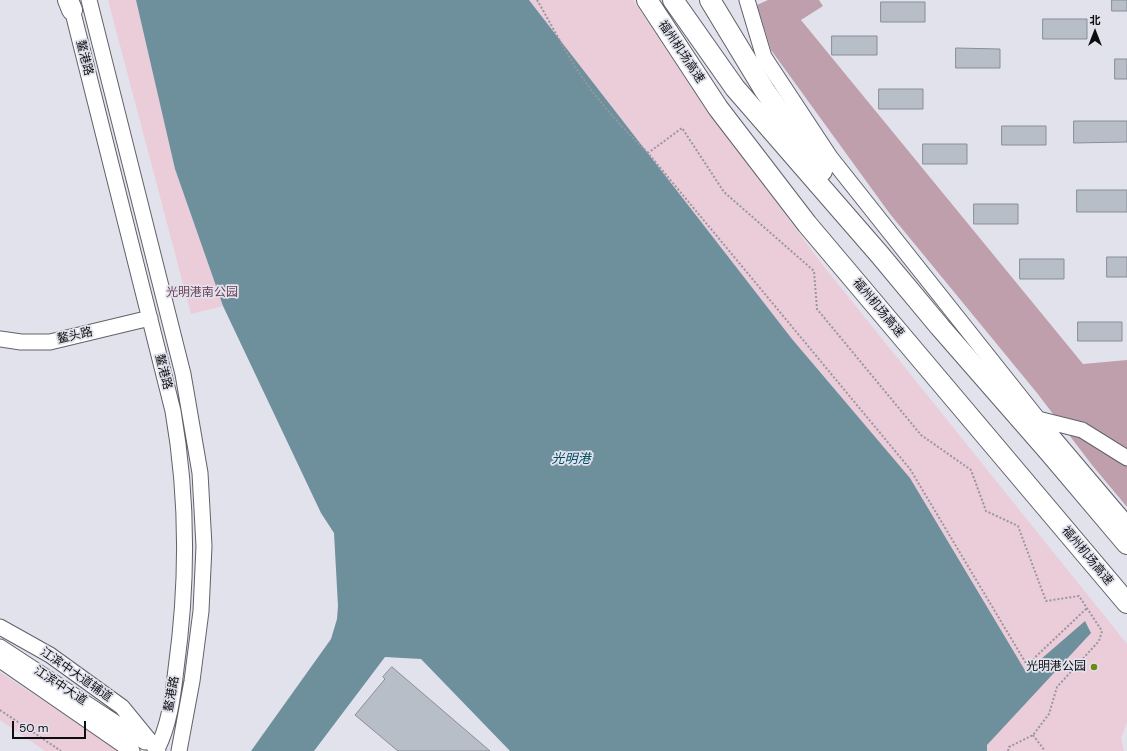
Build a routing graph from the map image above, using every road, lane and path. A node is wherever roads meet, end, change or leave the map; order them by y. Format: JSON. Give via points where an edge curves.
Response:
{"nodes":[{"id":1,"x":89,"y":0,"type":"edge"},
{"id":2,"x":537,"y":0,"type":"edge"},
{"id":3,"x":647,"y":0,"type":"edge"},
{"id":4,"x":673,"y":0,"type":"edge"},
{"id":5,"x":710,"y":0,"type":"edge"},
{"id":6,"x":747,"y":0,"type":"edge"},
{"id":7,"x":70,"y":3,"type":"edge"},
{"id":8,"x":648,"y":153,"type":"junction"},
{"id":9,"x":880,"y":254,"type":"junction"},
{"id":10,"x":150,"y":318,"type":"junction"},
{"id":11,"x":0,"y":339,"type":"edge"},
{"id":12,"x":1038,"y":419,"type":"junction"},
{"id":13,"x":1127,"y":458,"type":"edge"},
{"id":14,"x":1127,"y":524,"type":"edge"},
{"id":15,"x":1127,"y":544,"type":"edge"},
{"id":16,"x":1127,"y":603,"type":"edge"},
{"id":17,"x":1087,"y":608,"type":"junction"},
{"id":18,"x":0,"y":627,"type":"edge"},
{"id":19,"x":0,"y":647,"type":"edge"},
{"id":20,"x":0,"y":660,"type":"edge"},
{"id":21,"x":0,"y":710,"type":"edge"},
{"id":22,"x":1033,"y":735,"type":"junction"},
{"id":23,"x":61,"y":751,"type":"edge"},
{"id":24,"x":132,"y":751,"type":"edge"},
{"id":25,"x":158,"y":751,"type":"edge"},
{"id":26,"x":179,"y":751,"type":"edge"},
{"id":27,"x":1008,"y":751,"type":"edge"},
{"id":28,"x":1045,"y":751,"type":"edge"}],
"edges":[{"from":1,"to":26,"type":"main road","name":"鳌港路","via":[[183,374],[200,473],[204,546],[201,611]]},
{"from":2,"to":8,"type":"path","via":[[567,54],[599,100]]},
{"from":3,"to":16,"type":"highway","name":"福州机场高速","via":[[718,108],[807,224]]},
{"from":4,"to":9,"type":"highway","name":"福州机场高速","via":[[735,88]]},
{"from":5,"to":9,"type":"highway","via":[[765,91]]},
{"from":6,"to":12,"type":"main road","via":[[764,58],[830,157]]},
{"from":7,"to":10,"type":"main road","name":"鳌港路"},
{"from":8,"to":17,"type":"path","via":[[682,128],[724,192],[814,271],[818,308],[922,435],[972,470],[986,512],[1018,526],[1046,601],[1079,596]]},
{"from":8,"to":17,"type":"path","via":[[910,469],[1027,665]]},
{"from":9,"to":15,"type":"highway","name":"福州机场高速"},
{"from":10,"to":11,"type":"main road","name":"鳌头路","via":[[50,342]]},
{"from":10,"to":25,"type":"main road","name":"鳌港路","via":[[177,435],[186,531],[180,645],[168,718]]},
{"from":12,"to":13,"type":"main road","via":[[1082,430]]},
{"from":12,"to":14,"type":"main road"},
{"from":17,"to":22,"type":"path","via":[[1102,630],[1099,641],[1057,687],[1049,714]]},
{"from":18,"to":25,"type":"main road","name":"江滨中大道辅道","via":[[50,655],[122,707]]},
{"from":19,"to":25,"type":"main road","name":"江滨中大道"},
{"from":20,"to":24,"type":"main road","name":"江滨中大道"},
{"from":21,"to":23,"type":"path"},
{"from":22,"to":27,"type":"path"},
{"from":22,"to":28,"type":"path"}]}
